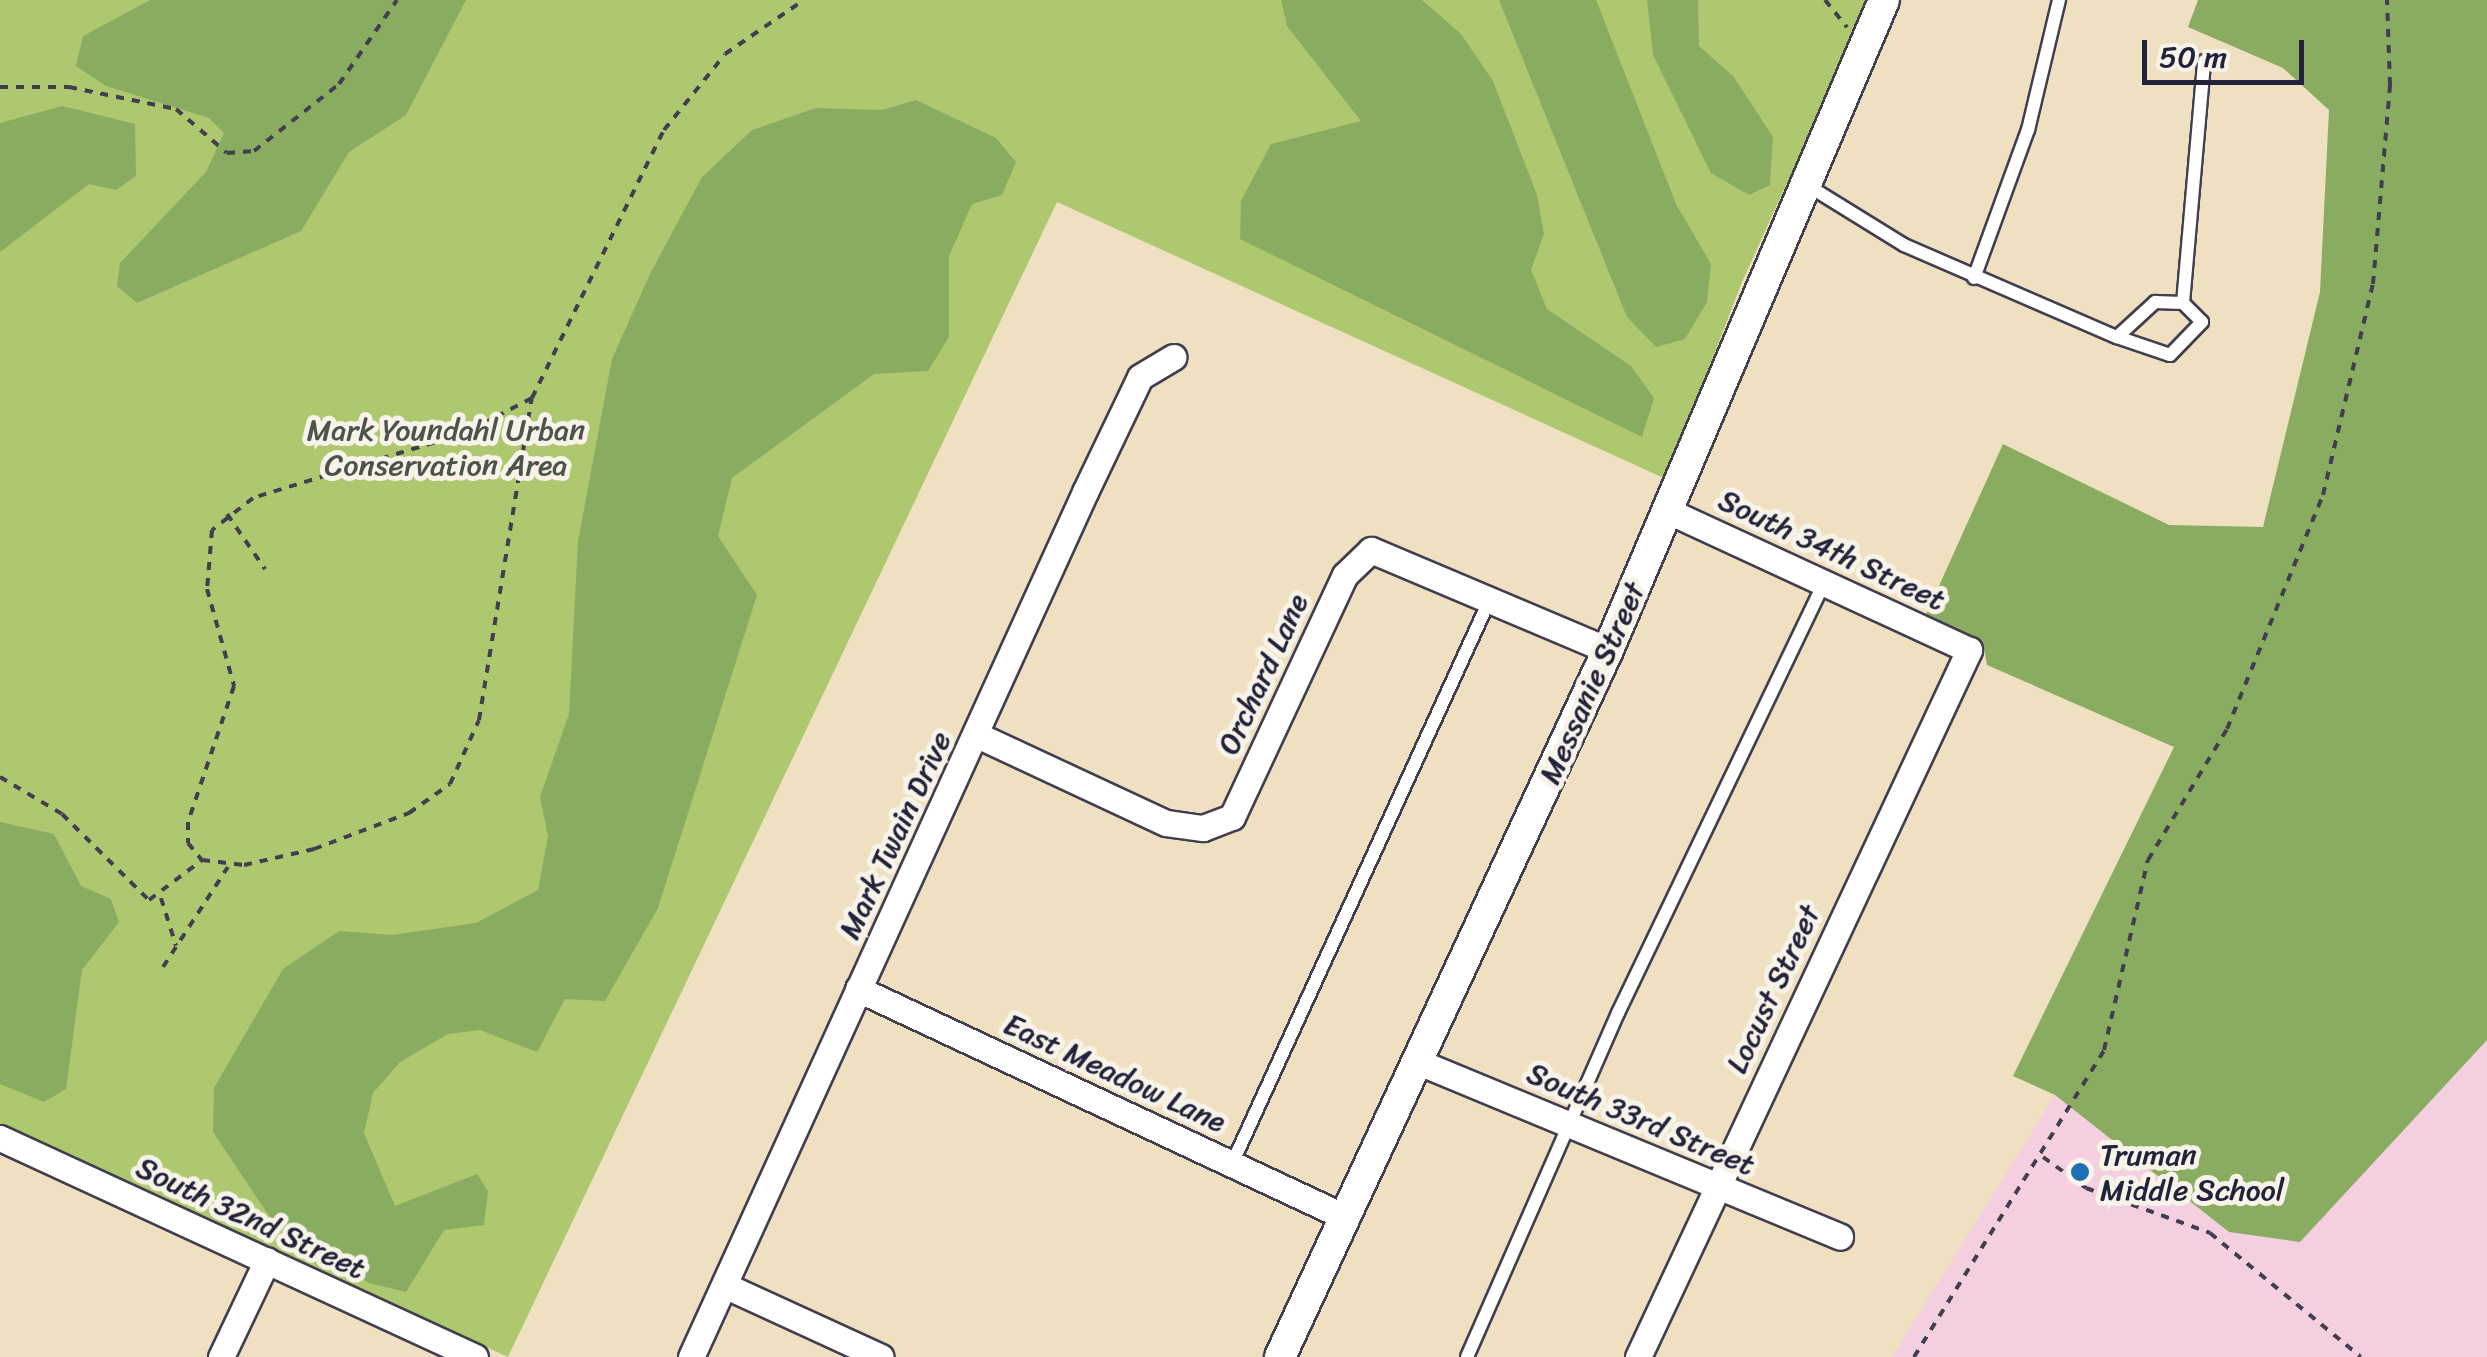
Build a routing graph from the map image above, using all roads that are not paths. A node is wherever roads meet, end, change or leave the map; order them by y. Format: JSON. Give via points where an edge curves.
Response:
{"nodes":[{"id":1,"x":1884,"y":0,"type":"edge"},
{"id":2,"x":2059,"y":0,"type":"edge"},
{"id":3,"x":2204,"y":60,"type":"dead end"},
{"id":4,"x":1800,"y":181,"type":"junction"},
{"id":5,"x":1974,"y":278,"type":"junction"},
{"id":6,"x":2183,"y":303,"type":"junction"},
{"id":7,"x":2117,"y":338,"type":"junction"},
{"id":8,"x":1174,"y":357,"type":"dead end"},
{"id":9,"x":1668,"y":511,"type":"junction"},
{"id":10,"x":1826,"y":577,"type":"junction"},
{"id":11,"x":1490,"y":599,"type":"junction"},
{"id":12,"x":1608,"y":650,"type":"junction"},
{"id":13,"x":1969,"y":650,"type":"joint"},
{"id":14,"x":978,"y":736,"type":"junction"},
{"id":15,"x":858,"y":989,"type":"junction"},
{"id":16,"x":1416,"y":1062,"type":"junction"},
{"id":17,"x":1570,"y":1123,"type":"junction"},
{"id":18,"x":0,"y":1138,"type":"edge"},
{"id":19,"x":1232,"y":1164,"type":"junction"},
{"id":20,"x":1717,"y":1187,"type":"junction"},
{"id":21,"x":1345,"y":1217,"type":"junction"},
{"id":22,"x":1840,"y":1238,"type":"dead end"},
{"id":23,"x":267,"y":1260,"type":"junction"},
{"id":24,"x":726,"y":1286,"type":"junction"},
{"id":25,"x":222,"y":1357,"type":"edge"},
{"id":26,"x":476,"y":1357,"type":"edge"},
{"id":27,"x":691,"y":1357,"type":"edge"},
{"id":28,"x":881,"y":1357,"type":"edge"},
{"id":29,"x":1280,"y":1357,"type":"edge"},
{"id":30,"x":1467,"y":1357,"type":"edge"},
{"id":31,"x":1638,"y":1357,"type":"edge"}],
"edges":[{"from":1,"to":4,"type":"street","name":"Messanie Street"},
{"from":2,"to":5,"type":"lane","via":[[2028,130]]},
{"from":3,"to":6,"type":"lane"},
{"from":4,"to":5,"type":"lane"},
{"from":4,"to":9,"type":"street","name":"Messanie Street"},
{"from":5,"to":7,"type":"lane"},
{"from":6,"to":7,"type":"lane","via":[[2155,302]]},
{"from":6,"to":7,"type":"lane","via":[[2202,322],[2170,355]]},
{"from":8,"to":14,"type":"street","name":"Mark Twain Drive","via":[[1140,377]]},
{"from":9,"to":10,"type":"street","name":"South 34th Street"},
{"from":9,"to":12,"type":"street","name":"Messanie Street"},
{"from":10,"to":13,"type":"street","name":"South 34th Street"},
{"from":10,"to":17,"type":"lane"},
{"from":11,"to":12,"type":"street","name":"Orchard Lane"},
{"from":11,"to":14,"type":"street","name":"Orchard Lane","via":[[1388,553],[1358,558],[1232,816],[1203,828],[1166,823]]},
{"from":11,"to":19,"type":"lane"},
{"from":12,"to":16,"type":"street","name":"Messanie Street"},
{"from":13,"to":20,"type":"street","name":"Locust Street"},
{"from":14,"to":15,"type":"street","name":"Mark Twain Drive"},
{"from":15,"to":19,"type":"street","name":"East Meadow Lane"},
{"from":15,"to":24,"type":"street","name":"Mark Twain Drive"},
{"from":16,"to":17,"type":"street","name":"South 33rd Street"},
{"from":16,"to":21,"type":"street","name":"Messanie Street"},
{"from":17,"to":20,"type":"street","name":"South 33rd Street"},
{"from":17,"to":30,"type":"lane"},
{"from":18,"to":23,"type":"street","name":"South 32nd Street"},
{"from":19,"to":21,"type":"street","name":"East Meadow Lane"},
{"from":20,"to":22,"type":"street","name":"South 33rd Street"},
{"from":20,"to":31,"type":"street","name":"Locust Street"},
{"from":21,"to":29,"type":"street","name":"Messanie Street"},
{"from":23,"to":25,"type":"street"},
{"from":23,"to":26,"type":"street","name":"South 32nd Street"},
{"from":24,"to":27,"type":"street","name":"Mark Twain Drive"},
{"from":24,"to":28,"type":"street"}]}
